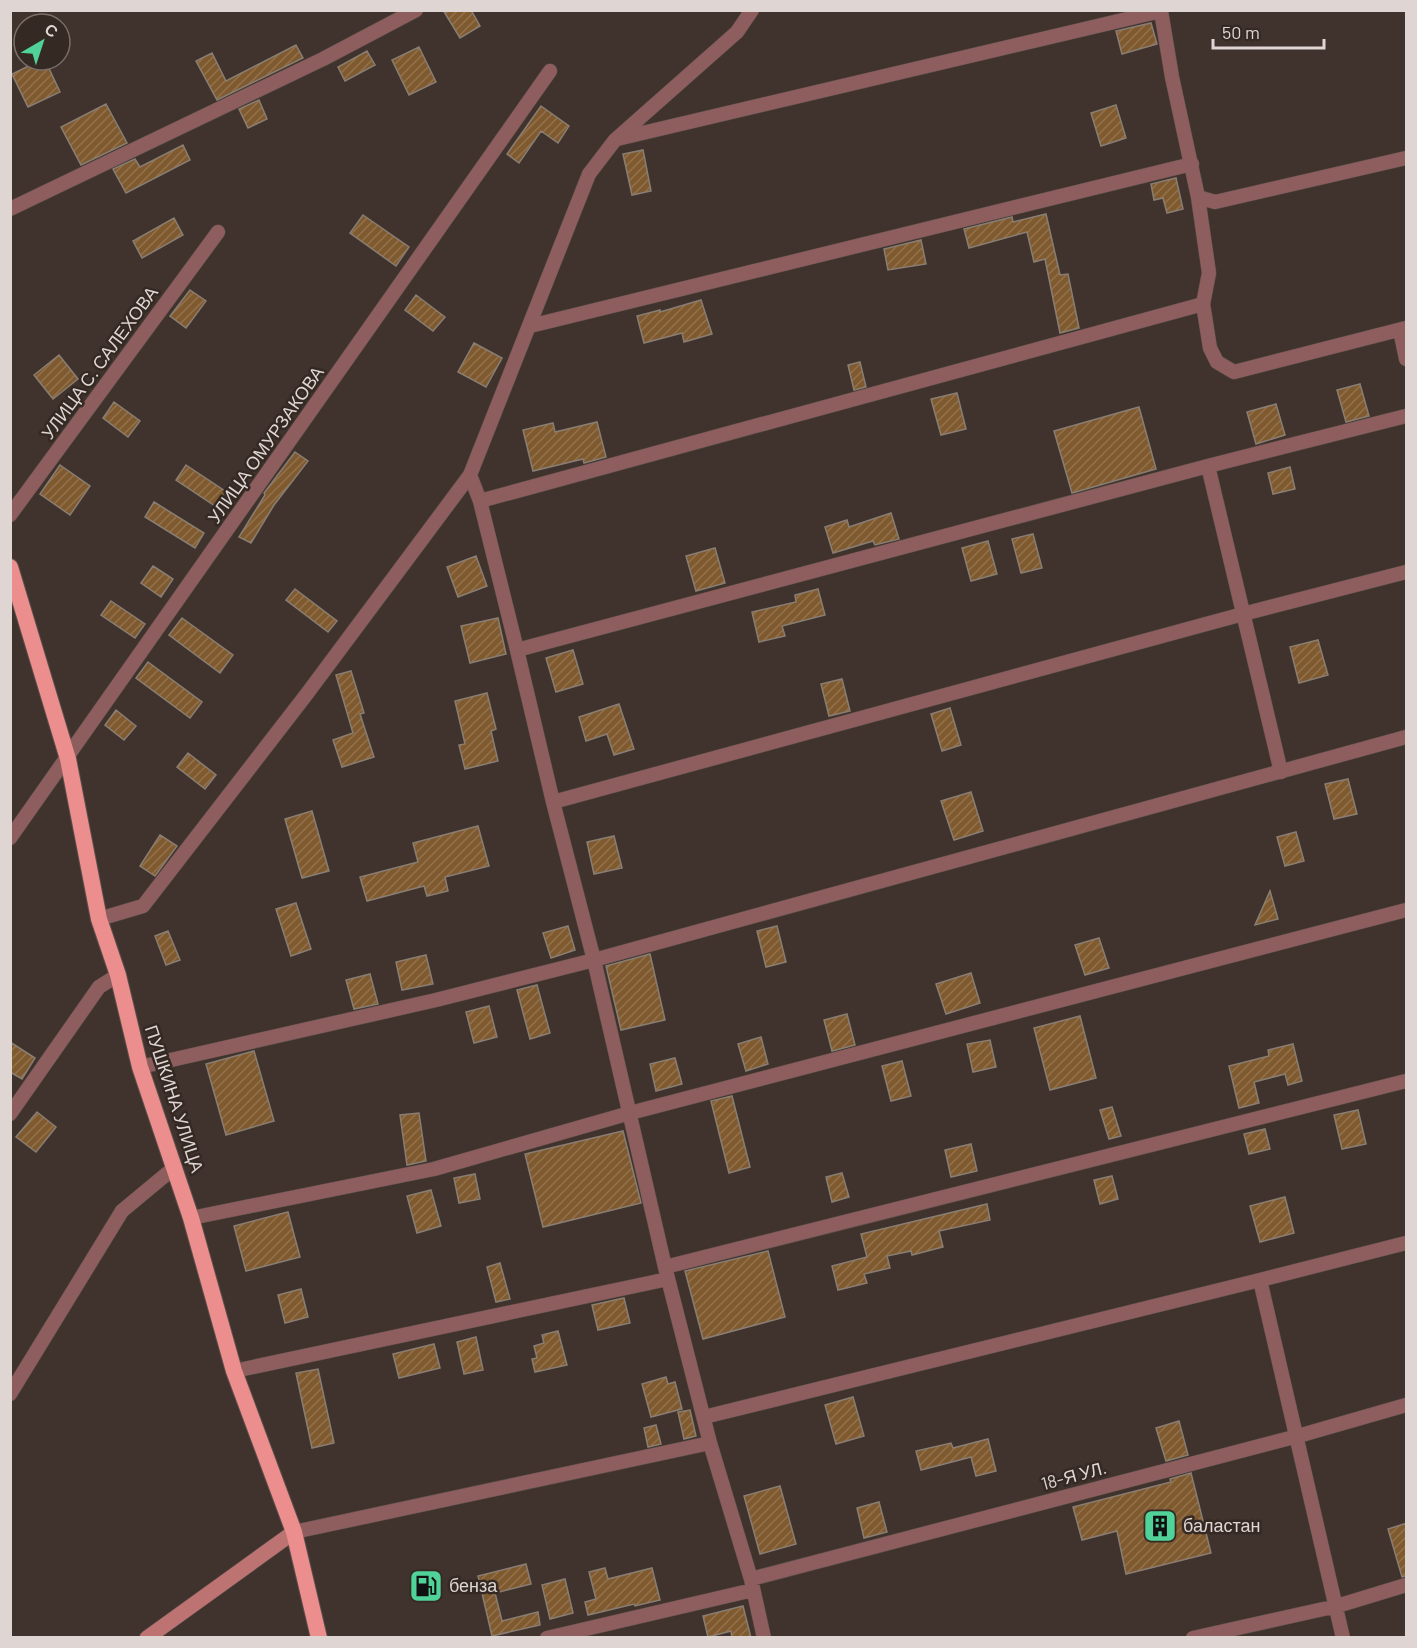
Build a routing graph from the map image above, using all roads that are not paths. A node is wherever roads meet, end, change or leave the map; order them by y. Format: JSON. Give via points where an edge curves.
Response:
{"nodes":[{"id":1,"x":416,"y":10,"type":"edge"},
{"id":2,"x":752,"y":10,"type":"edge"},
{"id":3,"x":550,"y":71,"type":"dead end"},
{"id":4,"x":615,"y":140,"type":"junction"},
{"id":5,"x":1407,"y":158,"type":"edge"},
{"id":6,"x":1192,"y":164,"type":"junction"},
{"id":7,"x":1198,"y":197,"type":"junction"},
{"id":8,"x":10,"y":209,"type":"edge"},
{"id":9,"x":218,"y":232,"type":"dead end"},
{"id":10,"x":1203,"y":304,"type":"junction"},
{"id":11,"x":530,"y":326,"type":"junction"},
{"id":12,"x":1403,"y":329,"type":"edge"},
{"id":13,"x":1407,"y":359,"type":"edge"},
{"id":14,"x":1407,"y":416,"type":"edge"},
{"id":15,"x":1208,"y":465,"type":"junction"},
{"id":16,"x":470,"y":475,"type":"junction"},
{"id":17,"x":480,"y":501,"type":"junction"},
{"id":18,"x":10,"y":515,"type":"edge"},
{"id":19,"x":10,"y":567,"type":"edge"},
{"id":20,"x":1407,"y":572,"type":"edge"},
{"id":21,"x":1243,"y":614,"type":"junction"},
{"id":22,"x":517,"y":650,"type":"junction"},
{"id":23,"x":1407,"y":737,"type":"edge"},
{"id":24,"x":68,"y":759,"type":"junction"},
{"id":25,"x":1281,"y":772,"type":"junction"},
{"id":26,"x":553,"y":802,"type":"junction"},
{"id":27,"x":10,"y":838,"type":"edge"},
{"id":28,"x":1407,"y":910,"type":"edge"},
{"id":29,"x":99,"y":919,"type":"junction"},
{"id":30,"x":594,"y":960,"type":"junction"},
{"id":31,"x":118,"y":975,"type":"junction"},
{"id":32,"x":140,"y":1067,"type":"junction"},
{"id":33,"x":1407,"y":1081,"type":"edge"},
{"id":34,"x":630,"y":1113,"type":"junction"},
{"id":35,"x":10,"y":1114,"type":"edge"},
{"id":36,"x":175,"y":1167,"type":"junction"},
{"id":37,"x":191,"y":1218,"type":"junction"},
{"id":38,"x":1407,"y":1243,"type":"edge"},
{"id":39,"x":667,"y":1273,"type":"junction"},
{"id":40,"x":1260,"y":1280,"type":"junction"},
{"id":41,"x":234,"y":1371,"type":"junction"},
{"id":42,"x":10,"y":1394,"type":"edge"},
{"id":43,"x":1407,"y":1405,"type":"edge"},
{"id":44,"x":704,"y":1416,"type":"junction"},
{"id":45,"x":1298,"y":1436,"type":"junction"},
{"id":46,"x":711,"y":1443,"type":"junction"},
{"id":47,"x":294,"y":1532,"type":"junction"},
{"id":48,"x":752,"y":1585,"type":"junction"},
{"id":49,"x":1407,"y":1585,"type":"edge"},
{"id":50,"x":1337,"y":1606,"type":"junction"},
{"id":51,"x":147,"y":1638,"type":"edge"},
{"id":52,"x":319,"y":1638,"type":"edge"},
{"id":53,"x":547,"y":1638,"type":"edge"},
{"id":54,"x":764,"y":1638,"type":"edge"},
{"id":55,"x":1193,"y":1638,"type":"edge"},
{"id":56,"x":1343,"y":1638,"type":"edge"}],
"edges":[{"from":1,"to":8,"type":"street","via":[[323,59]]},
{"from":2,"to":4,"type":"street","via":[[737,32]]},
{"from":3,"to":24,"type":"street","name":"УЛИЦА ОМУРЗАКОВА"},
{"from":4,"to":6,"type":"street","via":[[1161,11]]},
{"from":4,"to":11,"type":"street","via":[[590,174]]},
{"from":5,"to":7,"type":"street","via":[[1215,202]]},
{"from":6,"to":7,"type":"street"},
{"from":6,"to":11,"type":"street"},
{"from":7,"to":10,"type":"street","via":[[1209,273]]},
{"from":9,"to":18,"type":"street","name":"УЛИЦА С. САЛЕХОВА"},
{"from":10,"to":12,"type":"street","via":[[1210,348],[1217,362],[1234,372]]},
{"from":10,"to":17,"type":"street"},
{"from":11,"to":16,"type":"street"},
{"from":12,"to":13,"type":"street"},
{"from":14,"to":15,"type":"street"},
{"from":15,"to":21,"type":"street"},
{"from":15,"to":22,"type":"street"},
{"from":16,"to":17,"type":"street"},
{"from":16,"to":29,"type":"street","via":[[143,906]]},
{"from":17,"to":22,"type":"street"},
{"from":19,"to":24,"type":"highway","name":"ПУШКИНА УЛИЦА"},
{"from":20,"to":21,"type":"street"},
{"from":21,"to":25,"type":"street"},
{"from":21,"to":26,"type":"street"},
{"from":22,"to":26,"type":"street"},
{"from":23,"to":25,"type":"street"},
{"from":24,"to":27,"type":"street","name":"УЛИЦА ОМУРЗАКОВА"},
{"from":24,"to":29,"type":"highway","name":"ПУШКИНА УЛИЦА"},
{"from":25,"to":30,"type":"street"},
{"from":26,"to":30,"type":"street"},
{"from":28,"to":34,"type":"street"},
{"from":29,"to":31,"type":"highway","name":"ПУШКИНА УЛИЦА"},
{"from":30,"to":32,"type":"street"},
{"from":30,"to":34,"type":"street"},
{"from":31,"to":32,"type":"highway","name":"ПУШКИНА УЛИЦА"},
{"from":31,"to":35,"type":"street","via":[[99,987]]},
{"from":32,"to":36,"type":"highway","name":"ПУШКИНА УЛИЦА"},
{"from":33,"to":39,"type":"street"},
{"from":34,"to":37,"type":"street","via":[[434,1169]]},
{"from":34,"to":39,"type":"street"},
{"from":36,"to":37,"type":"highway","name":"ПУШКИНА УЛИЦА"},
{"from":36,"to":42,"type":"street","via":[[122,1211]]},
{"from":37,"to":41,"type":"highway","name":"ПУШКИНА УЛИЦА"},
{"from":38,"to":40,"type":"street"},
{"from":39,"to":41,"type":"street"},
{"from":39,"to":44,"type":"street"},
{"from":40,"to":44,"type":"street"},
{"from":40,"to":45,"type":"street"},
{"from":41,"to":47,"type":"highway","name":"ПУШКИНА УЛИЦА"},
{"from":43,"to":45,"type":"street","name":"18-Я УЛ."},
{"from":44,"to":46,"type":"street"},
{"from":45,"to":48,"type":"street","name":"18-Я УЛ."},
{"from":45,"to":50,"type":"street"},
{"from":46,"to":47,"type":"street"},
{"from":46,"to":48,"type":"street"},
{"from":47,"to":51,"type":"main road"},
{"from":47,"to":52,"type":"highway","name":"ПУШКИНА УЛИЦА"},
{"from":48,"to":53,"type":"street","name":"18-Я УЛ."},
{"from":48,"to":54,"type":"street"},
{"from":49,"to":50,"type":"street"},
{"from":50,"to":55,"type":"street"},
{"from":50,"to":56,"type":"street"}]}
